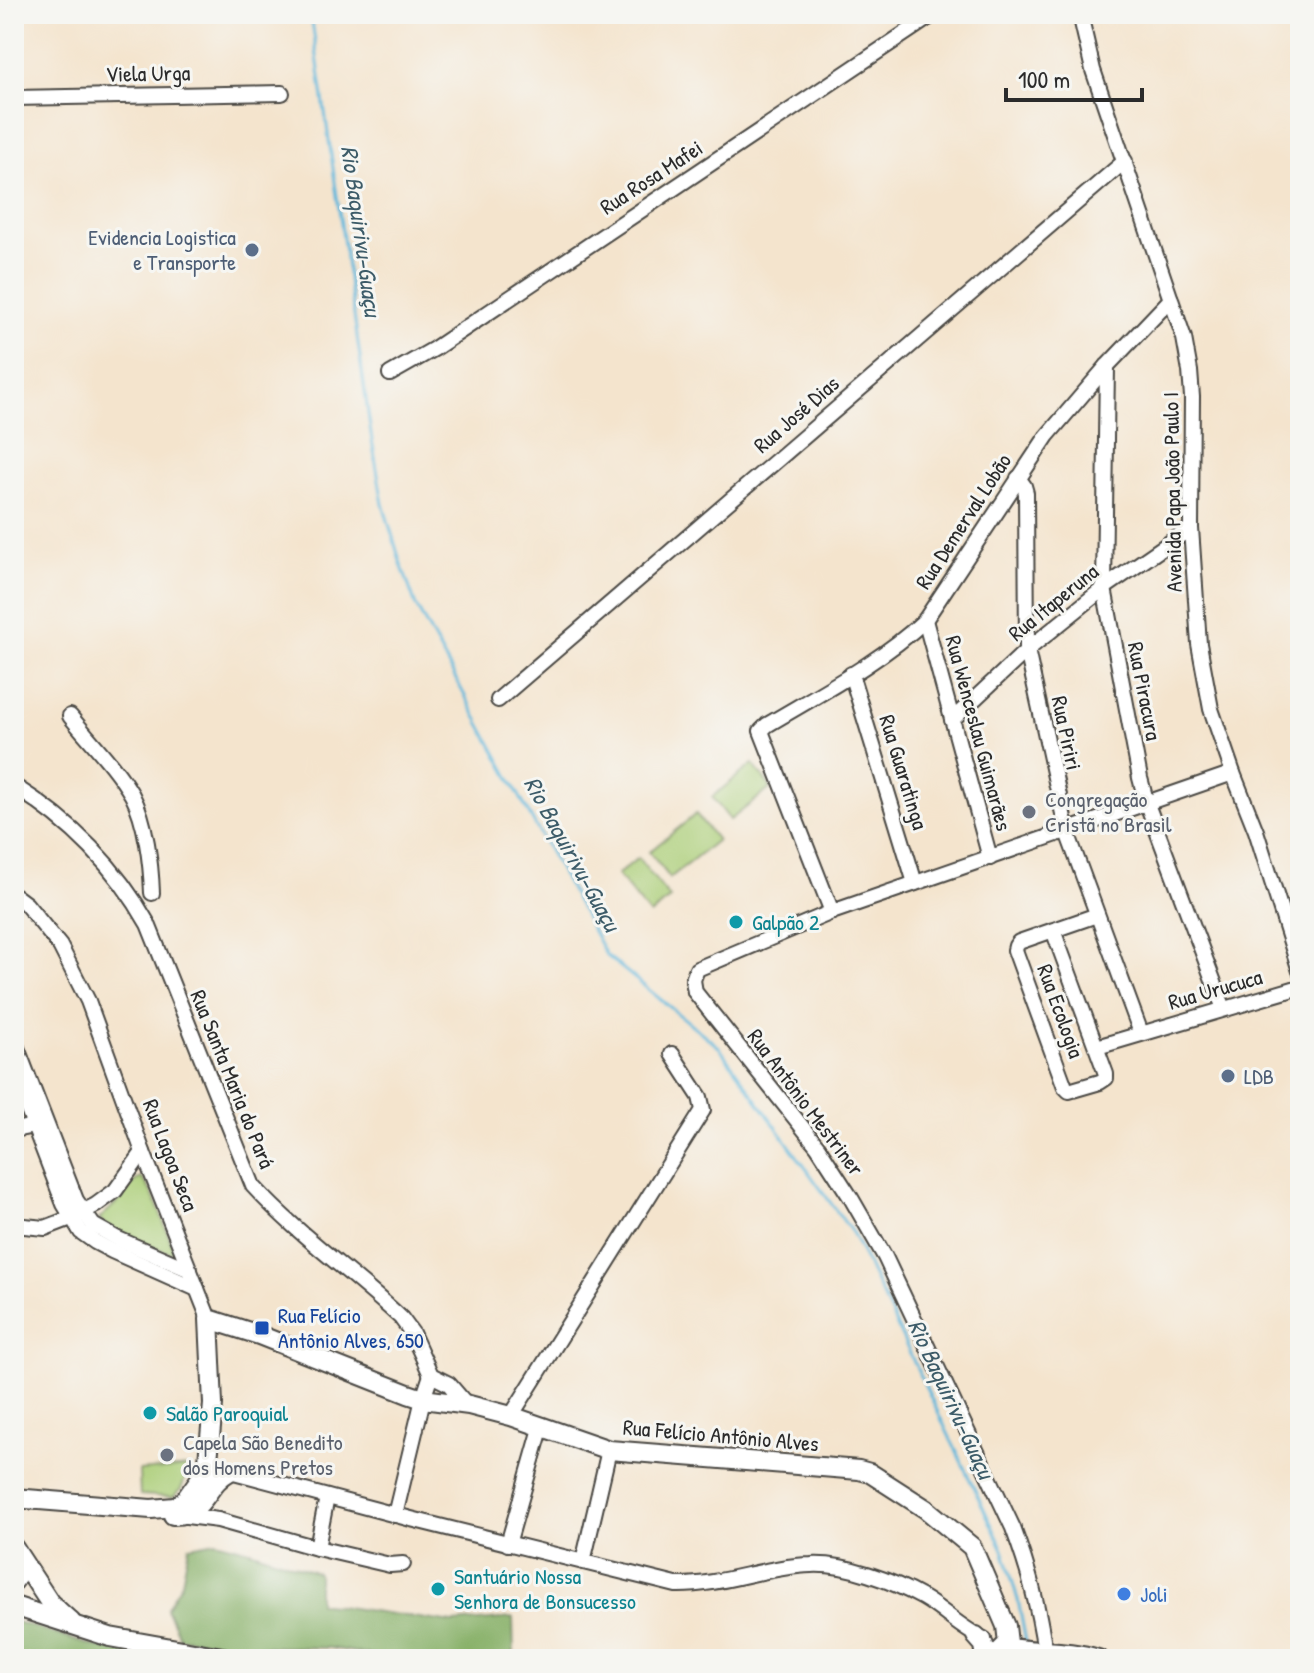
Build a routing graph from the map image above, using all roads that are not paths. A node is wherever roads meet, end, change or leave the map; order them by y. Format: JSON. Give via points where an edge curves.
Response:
{"nodes":[{"id":1,"x":934,"y":14,"type":"edge"},
{"id":2,"x":1080,"y":14,"type":"edge"},
{"id":3,"x":282,"y":93,"type":"dead end"},
{"id":4,"x":14,"y":98,"type":"edge"},
{"id":5,"x":1125,"y":161,"type":"junction"},
{"id":6,"x":1171,"y":299,"type":"junction"},
{"id":7,"x":1107,"y":366,"type":"junction"},
{"id":8,"x":390,"y":374,"type":"dead end"},
{"id":9,"x":1018,"y":478,"type":"junction"},
{"id":10,"x":1191,"y":528,"type":"junction"},
{"id":11,"x":1104,"y":588,"type":"junction"},
{"id":12,"x":925,"y":620,"type":"junction"},
{"id":13,"x":1027,"y":650,"type":"junction"},
{"id":14,"x":851,"y":674,"type":"junction"},
{"id":15,"x":498,"y":700,"type":"dead end"},
{"id":16,"x":70,"y":716,"type":"dead end"},
{"id":17,"x":952,"y":720,"type":"junction"},
{"id":18,"x":1233,"y":773,"type":"junction"},
{"id":19,"x":14,"y":786,"type":"edge"},
{"id":20,"x":1147,"y":804,"type":"junction"},
{"id":21,"x":1067,"y":832,"type":"junction"},
{"id":22,"x":990,"y":858,"type":"junction"},
{"id":23,"x":915,"y":883,"type":"junction"},
{"id":24,"x":152,"y":893,"type":"junction"},
{"id":25,"x":14,"y":895,"type":"edge"},
{"id":26,"x":136,"y":903,"type":"junction"},
{"id":27,"x":832,"y":912,"type":"junction"},
{"id":28,"x":1097,"y":915,"type":"junction"},
{"id":29,"x":148,"y":924,"type":"junction"},
{"id":30,"x":1053,"y":930,"type":"junction"},
{"id":31,"x":1300,"y":971,"type":"edge"},
{"id":32,"x":1300,"y":987,"type":"edge"},
{"id":33,"x":1224,"y":1009,"type":"junction"},
{"id":34,"x":1141,"y":1033,"type":"junction"},
{"id":35,"x":14,"y":1040,"type":"edge"},
{"id":36,"x":1097,"y":1047,"type":"junction"},
{"id":37,"x":672,"y":1054,"type":"dead end"},
{"id":38,"x":14,"y":1074,"type":"edge"},
{"id":39,"x":34,"y":1126,"type":"junction"},
{"id":40,"x":14,"y":1130,"type":"edge"},
{"id":41,"x":143,"y":1152,"type":"junction"},
{"id":42,"x":77,"y":1215,"type":"junction"},
{"id":43,"x":14,"y":1225,"type":"edge"},
{"id":44,"x":190,"y":1270,"type":"junction"},
{"id":45,"x":197,"y":1289,"type":"junction"},
{"id":46,"x":209,"y":1319,"type":"junction"},
{"id":47,"x":431,"y":1375,"type":"junction"},
{"id":48,"x":423,"y":1399,"type":"junction"},
{"id":49,"x":467,"y":1405,"type":"junction"},
{"id":50,"x":511,"y":1416,"type":"junction"},
{"id":51,"x":542,"y":1425,"type":"junction"},
{"id":52,"x":609,"y":1450,"type":"junction"},
{"id":53,"x":210,"y":1457,"type":"junction"},
{"id":54,"x":230,"y":1471,"type":"junction"},
{"id":55,"x":205,"y":1495,"type":"junction"},
{"id":56,"x":327,"y":1497,"type":"junction"},
{"id":57,"x":14,"y":1498,"type":"edge"},
{"id":58,"x":151,"y":1509,"type":"junction"},
{"id":59,"x":179,"y":1515,"type":"junction"},
{"id":60,"x":395,"y":1515,"type":"junction"},
{"id":61,"x":218,"y":1520,"type":"junction"},
{"id":62,"x":508,"y":1544,"type":"junction"},
{"id":63,"x":317,"y":1548,"type":"junction"},
{"id":64,"x":17,"y":1553,"type":"edge"},
{"id":65,"x":583,"y":1562,"type":"junction"},
{"id":66,"x":403,"y":1564,"type":"dead end"},
{"id":67,"x":14,"y":1581,"type":"edge"},
{"id":68,"x":14,"y":1606,"type":"edge"},
{"id":69,"x":76,"y":1627,"type":"junction"},
{"id":70,"x":976,"y":1636,"type":"joint"},
{"id":71,"x":1013,"y":1652,"type":"edge"},
{"id":72,"x":233,"y":1659,"type":"edge"},
{"id":73,"x":1098,"y":1659,"type":"edge"}],
"edges":[{"from":1,"to":8,"type":"street","name":"Rua Rosa Mafei"},
{"from":2,"to":5,"type":"street","name":"Avenida Papa João Paulo I"},
{"from":3,"to":4,"type":"street","name":"Viela Urga"},
{"from":5,"to":6,"type":"street","name":"Avenida Papa João Paulo I"},
{"from":5,"to":15,"type":"street","name":"Rua José Dias"},
{"from":6,"to":7,"type":"street","name":"Rua Demerval Lobão"},
{"from":6,"to":10,"type":"street","name":"Avenida Papa João Paulo I","via":[[1190,371]]},
{"from":7,"to":9,"type":"street","name":"Rua Demerval Lobão"},
{"from":7,"to":11,"type":"street","name":"Rua Piracura"},
{"from":9,"to":12,"type":"street","name":"Rua Demerval Lobão"},
{"from":9,"to":13,"type":"street","name":"Rua Piriri","via":[[1026,493]]},
{"from":10,"to":11,"type":"street","name":"Rua Itaperuna"},
{"from":10,"to":18,"type":"street","name":"Avenida Papa João Paulo I","via":[[1202,657],[1211,709]]},
{"from":11,"to":13,"type":"street","name":"Rua Itaperuna"},
{"from":11,"to":20,"type":"street","name":"Rua Piracura"},
{"from":12,"to":14,"type":"street","name":"Rua Demerval Lobão"},
{"from":12,"to":17,"type":"street","name":"Rua Wenceslau Guimarães"},
{"from":13,"to":17,"type":"street","name":"Rua Itaperuna"},
{"from":13,"to":21,"type":"street","name":"Rua Piriri"},
{"from":14,"to":23,"type":"street","name":"Rua Guaratinga"},
{"from":14,"to":27,"type":"street","name":"Rua Demerval Lobão","via":[[761,731]]},
{"from":16,"to":24,"type":"street","via":[[134,799]]},
{"from":17,"to":22,"type":"street","name":"Rua Wenceslau Guimarães"},
{"from":18,"to":20,"type":"street"},
{"from":18,"to":31,"type":"street","name":"Avenida Papa João Paulo I"},
{"from":19,"to":26,"type":"street","name":"Rua Santa Maria do Pará","via":[[91,847]]},
{"from":20,"to":21,"type":"street"},
{"from":20,"to":33,"type":"street","name":"Rua Piracura"},
{"from":21,"to":22,"type":"street"},
{"from":21,"to":28,"type":"street","name":"Rua Piriri"},
{"from":22,"to":23,"type":"street"},
{"from":23,"to":27,"type":"street"},
{"from":24,"to":26,"type":"street"},
{"from":24,"to":29,"type":"street"},
{"from":25,"to":41,"type":"street","name":"Rua Lagoa Seca","via":[[60,946],[73,971]]},
{"from":26,"to":29,"type":"street","name":"Rua Santa Maria do Pará"},
{"from":27,"to":71,"type":"street","name":"Rua Antônio Mestriner","via":[[697,969],[695,992],[818,1147],[885,1257],[1028,1568],[1039,1609]]},
{"from":28,"to":30,"type":"street"},
{"from":28,"to":34,"type":"street","name":"Rua Piriri"},
{"from":29,"to":47,"type":"street","name":"Rua Santa Maria do Pará","via":[[253,1186],[401,1318]]},
{"from":30,"to":36,"type":"street"},
{"from":30,"to":36,"type":"street","name":"Rua Ecologia","via":[[1019,942],[1015,950],[1067,1090],[1106,1078]]},
{"from":32,"to":33,"type":"street","name":"Rua Urucuca"},
{"from":33,"to":34,"type":"street","name":"Rua Urucuca"},
{"from":34,"to":36,"type":"street","name":"Rua Urucuca"},
{"from":35,"to":42,"type":"street","via":[[76,1200]]},
{"from":37,"to":50,"type":"street","via":[[703,1110]]},
{"from":38,"to":39,"type":"street"},
{"from":39,"to":40,"type":"street"},
{"from":39,"to":42,"type":"street","via":[[64,1204]]},
{"from":41,"to":42,"type":"street","via":[[115,1191]]},
{"from":41,"to":44,"type":"street","name":"Rua Lagoa Seca"},
{"from":42,"to":43,"type":"street","via":[[45,1228]]},
{"from":42,"to":44,"type":"street"},
{"from":42,"to":45,"type":"street","via":[[81,1232],[95,1242]]},
{"from":44,"to":45,"type":"street","name":"Rua Lagoa Seca"},
{"from":45,"to":46,"type":"street","name":"Rua Lagoa Seca"},
{"from":46,"to":48,"type":"main road","name":"Rua Felício Antônio Alves"},
{"from":46,"to":53,"type":"main road","name":"Rua Lagoa Seca"},
{"from":47,"to":48,"type":"street"},
{"from":47,"to":49,"type":"street","name":"Rua Santa Maria do Pará","via":[[449,1384]]},
{"from":48,"to":49,"type":"main road","name":"Rua Felício Antônio Alves"},
{"from":48,"to":60,"type":"street"},
{"from":49,"to":50,"type":"main road","name":"Rua Felício Antônio Alves"},
{"from":50,"to":51,"type":"main road","name":"Rua Felício Antônio Alves"},
{"from":51,"to":52,"type":"main road","name":"Rua Felício Antônio Alves"},
{"from":51,"to":62,"type":"street"},
{"from":52,"to":65,"type":"street"},
{"from":52,"to":71,"type":"main road","name":"Rua Felício Antônio Alves","via":[[859,1470],[880,1477],[972,1547]]},
{"from":53,"to":54,"type":"street","via":[[214,1465]]},
{"from":53,"to":55,"type":"main road","name":"Rua Lagoa Seca"},
{"from":53,"to":58,"type":"main road","via":[[185,1500],[175,1507]]},
{"from":54,"to":55,"type":"main road"},
{"from":54,"to":56,"type":"street"},
{"from":55,"to":59,"type":"main road","via":[[196,1509]]},
{"from":55,"to":61,"type":"street"},
{"from":56,"to":60,"type":"street"},
{"from":56,"to":63,"type":"street"},
{"from":57,"to":58,"type":"main road"},
{"from":58,"to":59,"type":"main road"},
{"from":59,"to":61,"type":"street"},
{"from":60,"to":62,"type":"street"},
{"from":61,"to":63,"type":"street"},
{"from":62,"to":65,"type":"street"},
{"from":63,"to":66,"type":"street"},
{"from":64,"to":67,"type":"main road"},
{"from":64,"to":69,"type":"main road","via":[[50,1603]]},
{"from":65,"to":70,"type":"street","via":[[689,1586],[828,1565],[924,1598]]},
{"from":68,"to":69,"type":"main road"},
{"from":69,"to":72,"type":"main road"},
{"from":70,"to":71,"type":"main road","via":[[984,1645]]},
{"from":71,"to":73,"type":"main road","via":[[1059,1651]]}]}
